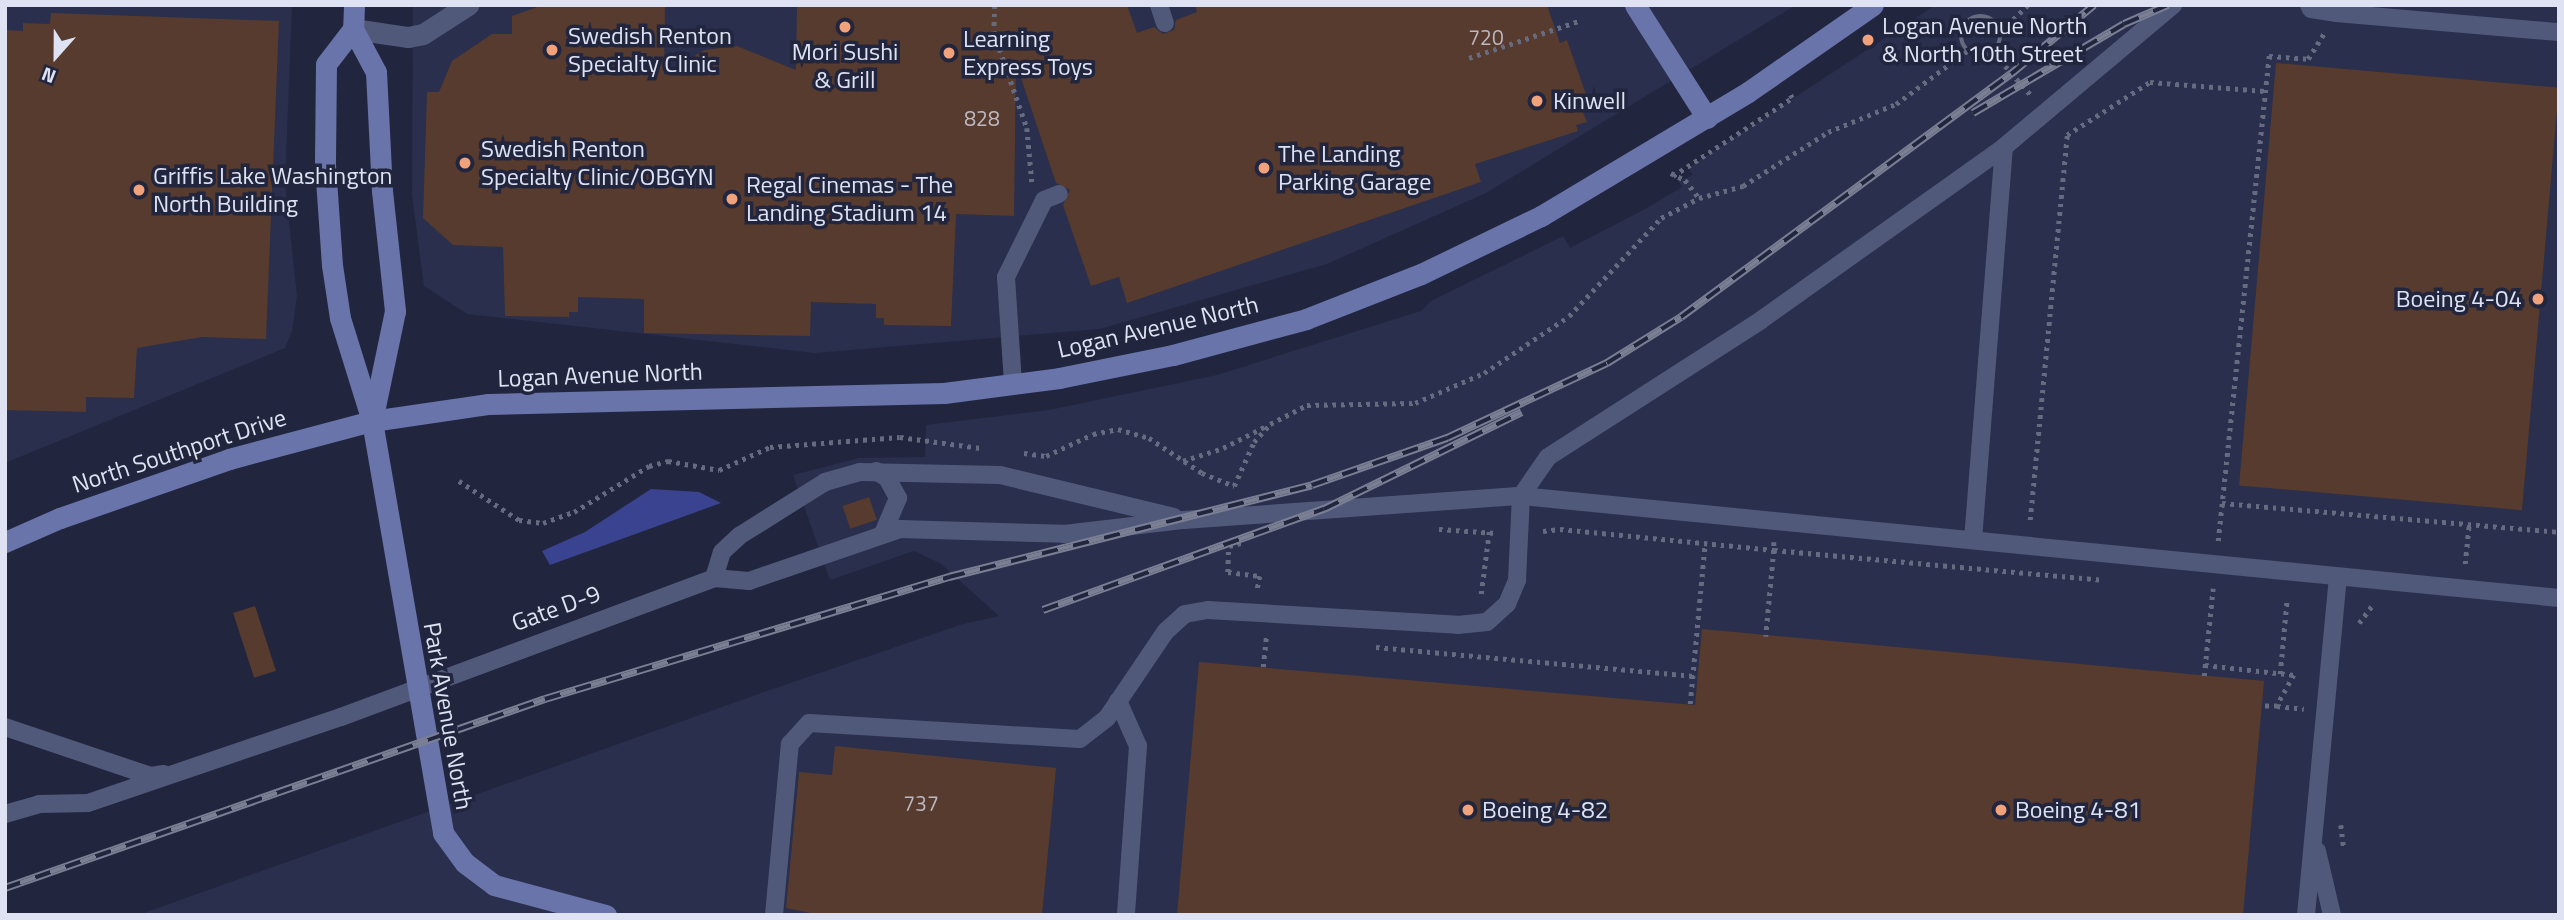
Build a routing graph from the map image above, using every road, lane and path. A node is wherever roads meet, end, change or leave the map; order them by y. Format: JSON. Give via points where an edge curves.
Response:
{"nodes":[{"id":1,"x":354,"y":5,"type":"edge"},
{"id":2,"x":468,"y":5,"type":"edge"},
{"id":3,"x":995,"y":5,"type":"edge"},
{"id":4,"x":1159,"y":5,"type":"edge"},
{"id":5,"x":1635,"y":5,"type":"edge"},
{"id":6,"x":1873,"y":5,"type":"edge"},
{"id":7,"x":2028,"y":5,"type":"edge"},
{"id":8,"x":2173,"y":5,"type":"edge"},
{"id":9,"x":2309,"y":5,"type":"edge"},
{"id":10,"x":2336,"y":13,"type":"junction"},
{"id":11,"x":1579,"y":21,"type":"dead end"},
{"id":12,"x":1165,"y":23,"type":"dead end"},
{"id":13,"x":353,"y":29,"type":"junction"},
{"id":14,"x":2001,"y":31,"type":"junction"},
{"id":15,"x":2559,"y":32,"type":"edge"},
{"id":16,"x":1967,"y":51,"type":"junction"},
{"id":17,"x":1469,"y":58,"type":"dead end"},
{"id":18,"x":2265,"y":92,"type":"junction"},
{"id":19,"x":1790,"y":94,"type":"dead end"},
{"id":20,"x":1707,"y":118,"type":"junction"},
{"id":21,"x":2004,"y":147,"type":"junction"},
{"id":22,"x":1052,"y":197,"type":"joint"},
{"id":23,"x":1699,"y":198,"type":"junction"},
{"id":24,"x":1013,"y":383,"type":"junction"},
{"id":25,"x":372,"y":421,"type":"junction"},
{"id":26,"x":1270,"y":424,"type":"junction"},
{"id":27,"x":993,"y":449,"type":"dead end"},
{"id":28,"x":1019,"y":453,"type":"dead end"},
{"id":29,"x":1183,"y":461,"type":"junction"},
{"id":30,"x":876,"y":471,"type":"junction"},
{"id":31,"x":459,"y":481,"type":"dead end"},
{"id":32,"x":1234,"y":486,"type":"junction"},
{"id":33,"x":1521,"y":496,"type":"junction"},
{"id":34,"x":2222,"y":503,"type":"junction"},
{"id":35,"x":1231,"y":516,"type":"junction"},
{"id":36,"x":1184,"y":520,"type":"junction"},
{"id":37,"x":2030,"y":520,"type":"dead end"},
{"id":38,"x":1429,"y":529,"type":"dead end"},
{"id":39,"x":2559,"y":532,"type":"edge"},
{"id":40,"x":883,"y":534,"type":"junction"},
{"id":41,"x":1519,"y":535,"type":"junction"},
{"id":42,"x":1973,"y":540,"type":"junction"},
{"id":43,"x":5,"y":542,"type":"edge"},
{"id":44,"x":1249,"y":542,"type":"dead end"},
{"id":45,"x":1705,"y":543,"type":"junction"},
{"id":46,"x":1229,"y":546,"type":"junction"},
{"id":47,"x":1774,"y":550,"type":"junction"},
{"id":48,"x":2216,"y":564,"type":"junction"},
{"id":49,"x":2338,"y":577,"type":"junction"},
{"id":50,"x":714,"y":578,"type":"junction"},
{"id":51,"x":2117,"y":582,"type":"dead end"},
{"id":52,"x":2199,"y":589,"type":"dead end"},
{"id":53,"x":2213,"y":591,"type":"junction"},
{"id":54,"x":2225,"y":592,"type":"dead end"},
{"id":55,"x":2274,"y":597,"type":"dead end"},
{"id":56,"x":2287,"y":598,"type":"junction"},
{"id":57,"x":2559,"y":598,"type":"edge"},
{"id":58,"x":2335,"y":603,"type":"junction"},
{"id":59,"x":2368,"y":606,"type":"junction"},
{"id":60,"x":2381,"y":607,"type":"dead end"},
{"id":61,"x":1259,"y":613,"type":"junction"},
{"id":62,"x":2355,"y":631,"type":"dead end"},
{"id":63,"x":1255,"y":636,"type":"dead end"},
{"id":64,"x":1266,"y":637,"type":"junction"},
{"id":65,"x":1766,"y":637,"type":"dead end"},
{"id":66,"x":1280,"y":639,"type":"dead end"},
{"id":67,"x":1363,"y":646,"type":"dead end"},
{"id":68,"x":2205,"y":665,"type":"junction"},
{"id":69,"x":1263,"y":667,"type":"dead end"},
{"id":70,"x":2280,"y":674,"type":"junction"},
{"id":71,"x":1692,"y":676,"type":"junction"},
{"id":72,"x":2204,"y":676,"type":"dead end"},
{"id":73,"x":415,"y":685,"type":"junction"},
{"id":74,"x":1118,"y":701,"type":"junction"},
{"id":75,"x":1690,"y":704,"type":"dead end"},
{"id":76,"x":2261,"y":706,"type":"dead end"},
{"id":77,"x":5,"y":727,"type":"edge"},
{"id":78,"x":178,"y":772,"type":"junction"},
{"id":79,"x":5,"y":814,"type":"edge"},
{"id":80,"x":2339,"y":814,"type":"dead end"},
{"id":81,"x":2313,"y":838,"type":"junction"},
{"id":82,"x":2344,"y":851,"type":"dead end"},
{"id":83,"x":606,"y":915,"type":"edge"},
{"id":84,"x":774,"y":915,"type":"edge"},
{"id":85,"x":1125,"y":915,"type":"edge"},
{"id":86,"x":2306,"y":915,"type":"edge"},
{"id":87,"x":2333,"y":915,"type":"edge"}],
"edges":[{"from":1,"to":13,"type":"main road"},
{"from":2,"to":13,"type":"street","via":[[423,34],[408,37]]},
{"from":3,"to":22,"type":"path","via":[[994,33],[1027,128],[1030,178]]},
{"from":4,"to":12,"type":"lane"},
{"from":5,"to":20,"type":"main road"},
{"from":6,"to":20,"type":"main road","name":"Logan Avenue North"},
{"from":7,"to":14,"type":"path"},
{"from":8,"to":21,"type":"lane"},
{"from":9,"to":10,"type":"lane"},
{"from":10,"to":15,"type":"lane"},
{"from":10,"to":18,"type":"path","via":[[2308,60],[2269,56]]},
{"from":11,"to":17,"type":"path"},
{"from":13,"to":25,"type":"main road","name":"Park Avenue North","via":[[376,72],[395,311]]},
{"from":13,"to":25,"type":"main road","name":"Park Avenue North","via":[[326,65],[325,165],[340,318]]},
{"from":14,"to":16,"type":"path","via":[[1994,52],[1980,57]]},
{"from":14,"to":16,"type":"path","via":[[1990,17],[1971,18],[1961,33]]},
{"from":16,"to":23,"type":"path","via":[[1896,104],[1828,132],[1743,186]]},
{"from":18,"to":34,"type":"path"},
{"from":18,"to":37,"type":"path","via":[[2150,82],[2067,135]]},
{"from":19,"to":23,"type":"path","via":[[1792,99],[1672,174],[1685,180]]},
{"from":20,"to":24,"type":"main road","name":"Logan Avenue North","via":[[1541,216],[1422,274],[1306,319],[1173,355]]},
{"from":21,"to":33,"type":"lane","via":[[1761,320],[1548,457]]},
{"from":21,"to":42,"type":"lane"},
{"from":22,"to":24,"type":"lane","via":[[1006,277]]},
{"from":23,"to":26,"type":"path","via":[[1661,218],[1569,316],[1484,373],[1415,403],[1307,405]]},
{"from":24,"to":25,"type":"main road","name":"Logan Avenue North","via":[[944,393],[489,404]]},
{"from":25,"to":43,"type":"main road","name":"North Southport Drive","via":[[229,459]]},
{"from":25,"to":73,"type":"main road","name":"Park Avenue North"},
{"from":26,"to":29,"type":"path","via":[[1223,448]]},
{"from":26,"to":32,"type":"path","via":[[1254,442]]},
{"from":27,"to":31,"type":"path","via":[[900,438],[770,447],[719,470],[668,461],[649,467],[574,512],[543,523],[519,520]]},
{"from":28,"to":29,"type":"path","via":[[1046,456],[1093,434],[1118,429],[1149,438]]},
{"from":29,"to":32,"type":"path"},
{"from":30,"to":36,"type":"lane","via":[[1000,475]]},
{"from":30,"to":40,"type":"lane","via":[[887,478],[898,498]]},
{"from":30,"to":50,"type":"lane","via":[[825,482],[739,536],[722,552]]},
{"from":32,"to":35,"type":"path"},
{"from":33,"to":35,"type":"lane"},
{"from":33,"to":41,"type":"lane"},
{"from":33,"to":42,"type":"lane"},
{"from":34,"to":39,"type":"path"},
{"from":34,"to":48,"type":"path"},
{"from":35,"to":36,"type":"lane"},
{"from":35,"to":46,"type":"path"},
{"from":36,"to":40,"type":"lane","via":[[1064,534],[900,529]]},
{"from":38,"to":41,"type":"path"},
{"from":40,"to":50,"type":"lane","via":[[749,581]]},
{"from":41,"to":45,"type":"path","via":[[1560,529]]},
{"from":41,"to":61,"type":"lane","via":[[1517,580],[1507,604],[1487,622],[1458,625]]},
{"from":42,"to":48,"type":"lane"},
{"from":44,"to":46,"type":"path"},
{"from":45,"to":47,"type":"path"},
{"from":45,"to":71,"type":"path"},
{"from":46,"to":61,"type":"path","via":[[1228,572],[1259,576]]},
{"from":47,"to":51,"type":"path"},
{"from":47,"to":65,"type":"path"},
{"from":48,"to":49,"type":"lane"},
{"from":48,"to":53,"type":"path"},
{"from":49,"to":57,"type":"lane"},
{"from":49,"to":58,"type":"lane"},
{"from":50,"to":73,"type":"lane","name":"Gate D-9"},
{"from":52,"to":53,"type":"path"},
{"from":53,"to":54,"type":"path"},
{"from":53,"to":68,"type":"path"},
{"from":55,"to":56,"type":"path"},
{"from":56,"to":58,"type":"path"},
{"from":56,"to":70,"type":"path"},
{"from":58,"to":59,"type":"path"},
{"from":58,"to":81,"type":"lane"},
{"from":59,"to":60,"type":"path"},
{"from":59,"to":62,"type":"path"},
{"from":61,"to":64,"type":"path"},
{"from":61,"to":74,"type":"lane","via":[[1208,610],[1185,614],[1166,631]]},
{"from":63,"to":64,"type":"path"},
{"from":64,"to":66,"type":"path"},
{"from":64,"to":69,"type":"path"},
{"from":67,"to":71,"type":"path"},
{"from":68,"to":70,"type":"path"},
{"from":68,"to":72,"type":"path"},
{"from":70,"to":76,"type":"path","via":[[2294,675],[2277,706]]},
{"from":71,"to":75,"type":"path"},
{"from":73,"to":78,"type":"lane","name":"Gate D-9","via":[[341,717]]},
{"from":73,"to":83,"type":"main road","name":"Park Avenue North","via":[[443,833],[465,863],[494,885]]},
{"from":74,"to":84,"type":"lane","via":[[1107,718],[1080,739],[808,723],[790,744]]},
{"from":74,"to":85,"type":"lane","via":[[1129,717],[1138,746]]},
{"from":77,"to":78,"type":"lane","via":[[151,776]]},
{"from":78,"to":79,"type":"lane","name":"Gate D-9","via":[[88,803],[38,804]]},
{"from":80,"to":82,"type":"path"},
{"from":81,"to":86,"type":"lane"},
{"from":81,"to":87,"type":"lane"}]}
